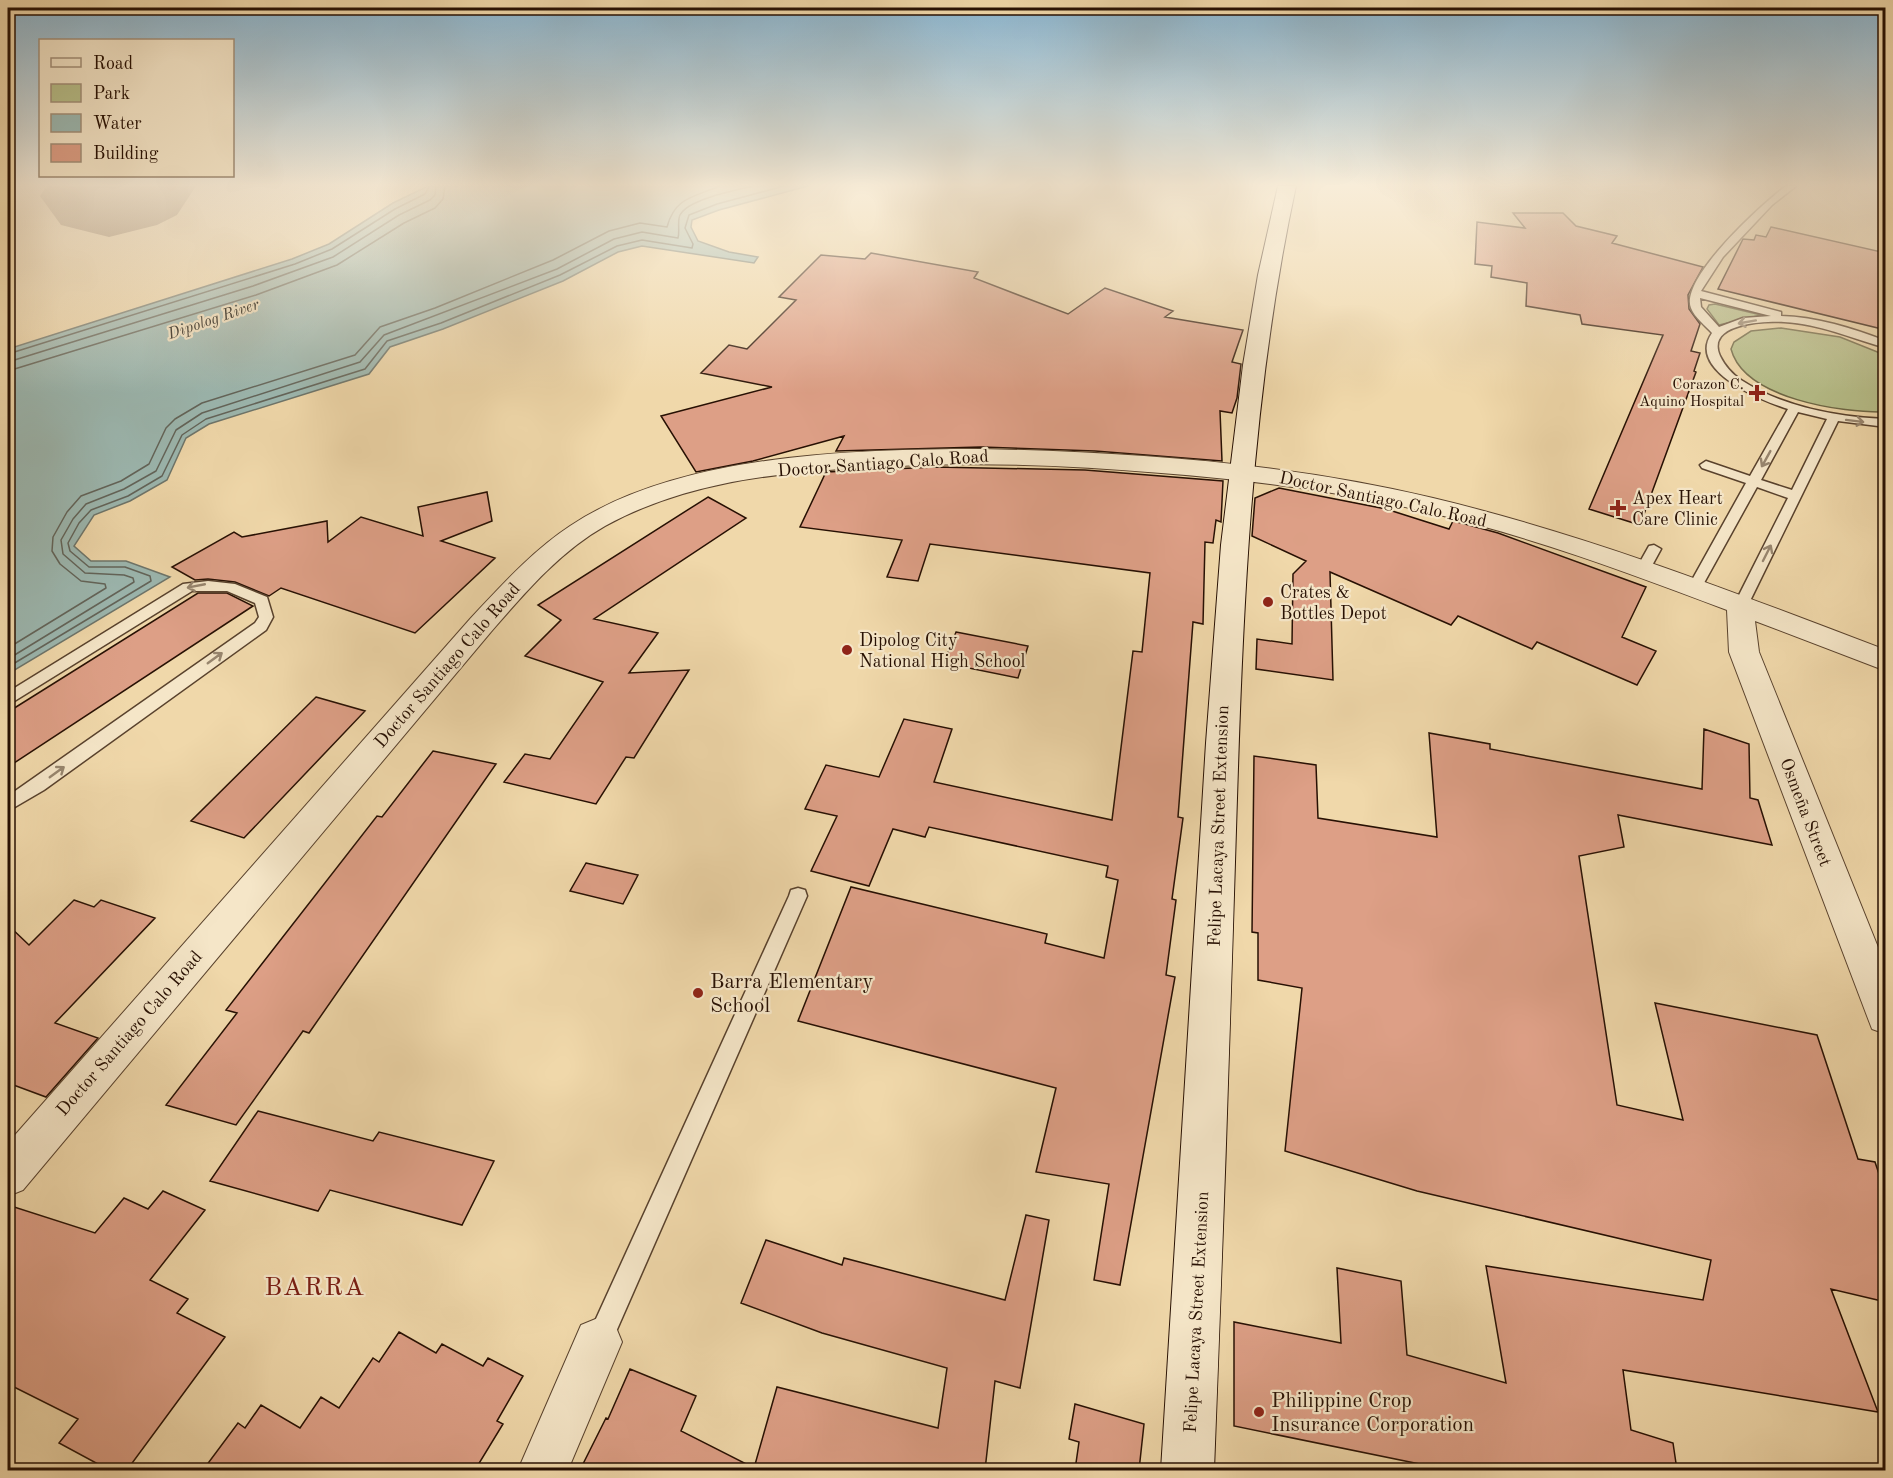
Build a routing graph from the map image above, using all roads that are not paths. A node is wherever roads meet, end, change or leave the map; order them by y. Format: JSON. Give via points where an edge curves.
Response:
{"nodes":[{"id":1,"x":1274,"y":255,"type":"edge"},
{"id":2,"x":1719,"y":255,"type":"edge"},
{"id":3,"x":1695,"y":293,"type":"junction"},
{"id":4,"x":1813,"y":323,"type":"junction"},
{"id":5,"x":1718,"y":333,"type":"junction"},
{"id":6,"x":1886,"y":343,"type":"edge"},
{"id":7,"x":1794,"y":408,"type":"junction"},
{"id":8,"x":1834,"y":418,"type":"junction"},
{"id":9,"x":1886,"y":423,"type":"edge"},
{"id":10,"x":1706,"y":465,"type":"dead end"},
{"id":11,"x":1241,"y":472,"type":"junction"},
{"id":12,"x":1754,"y":481,"type":"junction"},
{"id":13,"x":1796,"y":496,"type":"junction"},
{"id":14,"x":1694,"y":589,"type":"junction"},
{"id":15,"x":1741,"y":606,"type":"junction"},
{"id":16,"x":1886,"y":661,"type":"edge"},
{"id":17,"x":8,"y":699,"type":"edge"},
{"id":18,"x":8,"y":804,"type":"edge"},
{"id":19,"x":798,"y":896,"type":"dead end"},
{"id":20,"x":1886,"y":1016,"type":"edge"},
{"id":21,"x":8,"y":1175,"type":"edge"},
{"id":22,"x":598,"y":1342,"type":"joint"},
{"id":23,"x":543,"y":1470,"type":"edge"},
{"id":24,"x":1188,"y":1470,"type":"edge"}],
"edges":[{"from":1,"to":11,"type":"main road","name":"Felipe Lacaya Street Extension"},
{"from":2,"to":3,"type":"lane"},
{"from":3,"to":4,"type":"lane"},
{"from":3,"to":5,"type":"lane","via":[[1696,308]]},
{"from":4,"to":5,"type":"lane","one_way":true,"via":[[1755,320]]},
{"from":4,"to":6,"type":"lane"},
{"from":5,"to":7,"type":"lane","via":[[1713,340],[1715,358],[1736,379],[1751,392]]},
{"from":7,"to":8,"type":"lane"},
{"from":7,"to":12,"type":"lane","one_way":true},
{"from":8,"to":9,"type":"lane","one_way":true},
{"from":8,"to":13,"type":"lane"},
{"from":10,"to":12,"type":"lane"},
{"from":11,"to":14,"type":"street","name":"Doctor Santiago Calo Road","via":[[1343,487],[1648,560]]},
{"from":11,"to":21,"type":"street","name":"Doctor Santiago Calo Road","via":[[987,455],[830,462],[694,483],[629,505],[594,522],[534,568],[480,626]]},
{"from":11,"to":24,"type":"main road","name":"Felipe Lacaya Street Extension","via":[[1223,705]]},
{"from":12,"to":13,"type":"lane"},
{"from":12,"to":14,"type":"lane"},
{"from":15,"to":13,"type":"lane","one_way":true},
{"from":14,"to":15,"type":"street","name":"Doctor Santiago Calo Road"},
{"from":15,"to":16,"type":"street","name":"Doctor Santiago Calo Road"},
{"from":15,"to":20,"type":"street","name":"Osmeña Street","via":[[1744,652]]},
{"from":18,"to":17,"type":"lane","one_way":true,"via":[[261,626],[266,617],[262,600],[229,585],[188,587]]},
{"from":19,"to":22,"type":"lane"},
{"from":22,"to":23,"type":"street"}]}
